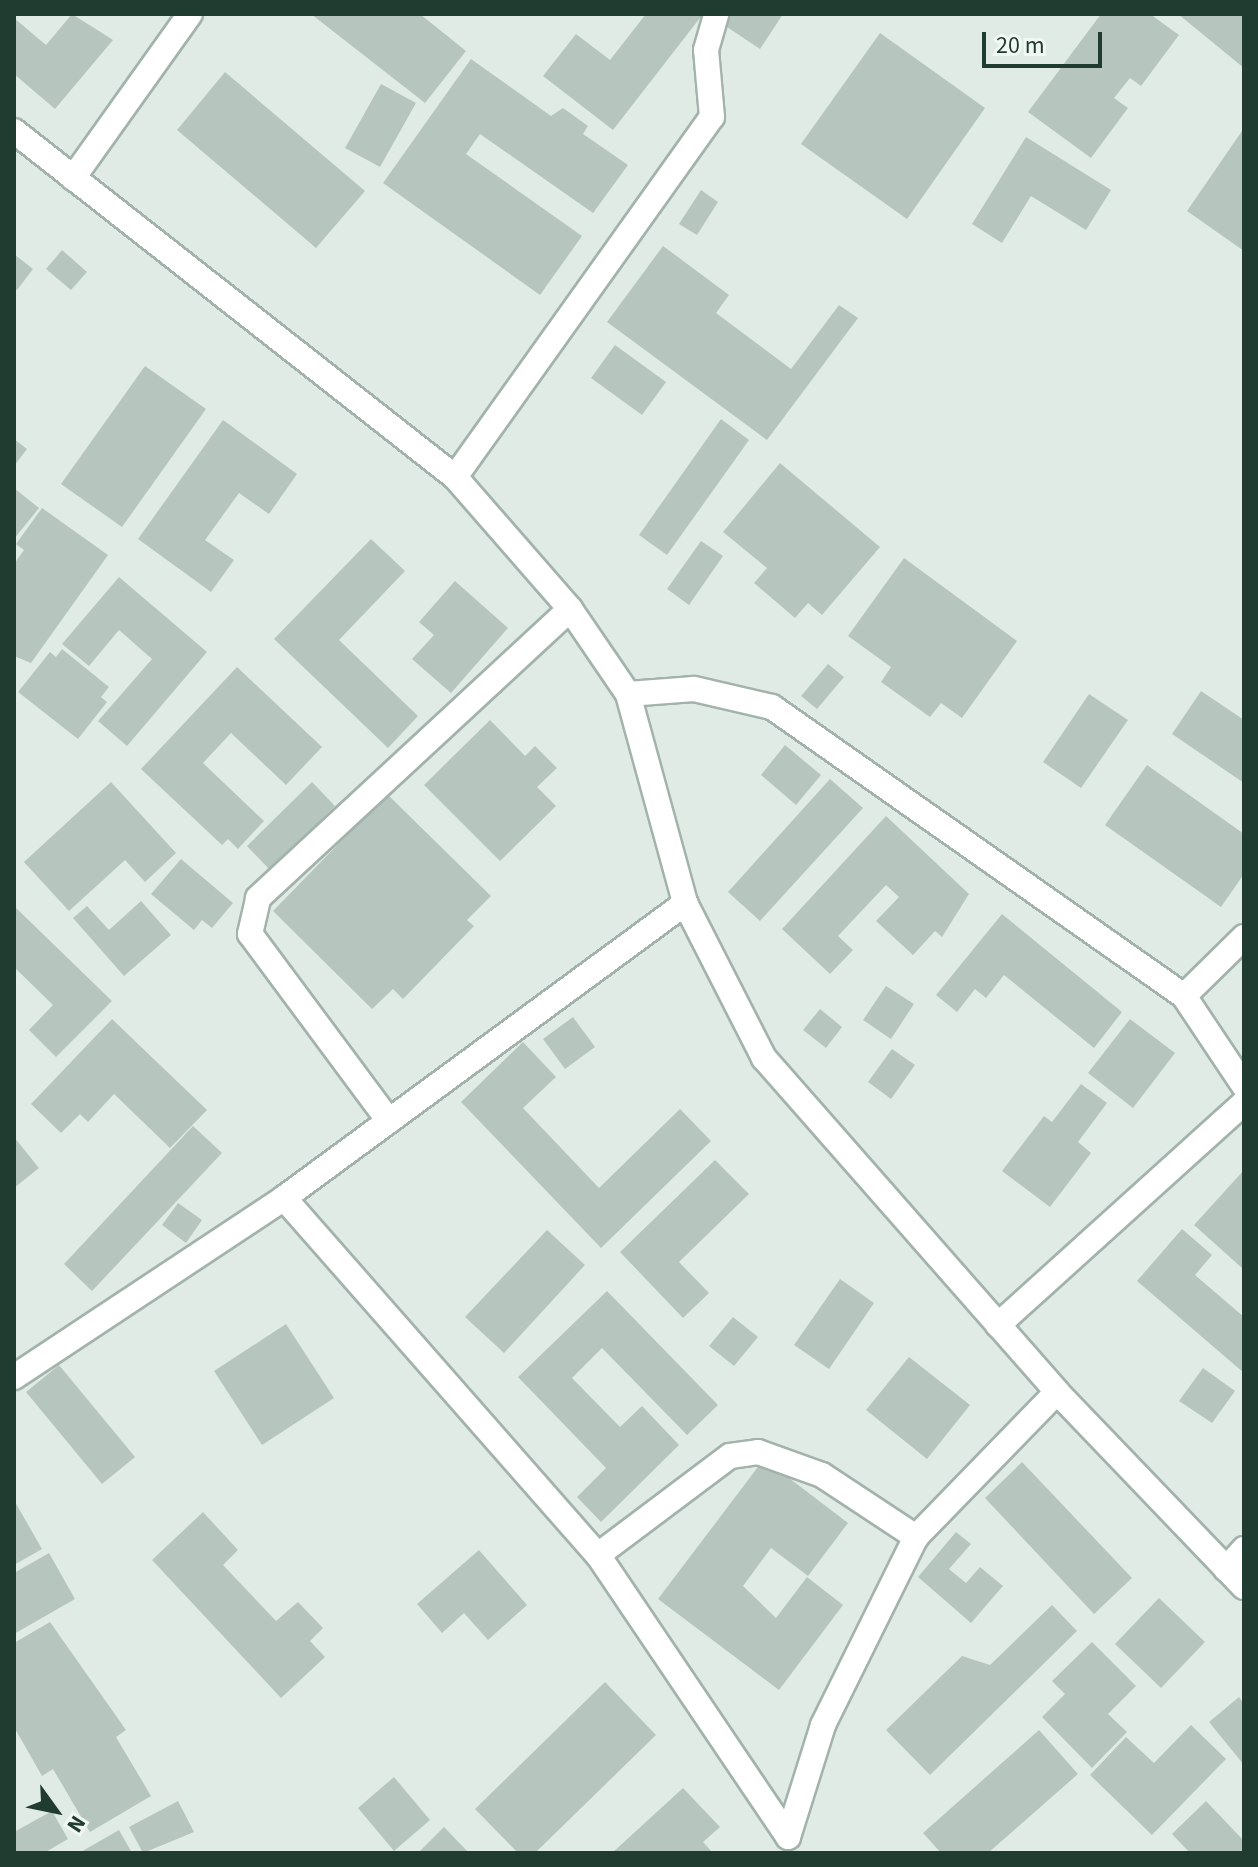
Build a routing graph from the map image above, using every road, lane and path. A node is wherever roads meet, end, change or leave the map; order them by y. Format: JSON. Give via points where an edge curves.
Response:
{"nodes":[{"id":1,"x":190,"y":14,"type":"edge"},
{"id":2,"x":716,"y":14,"type":"edge"},
{"id":3,"x":14,"y":131,"type":"edge"},
{"id":4,"x":73,"y":178,"type":"junction"},
{"id":5,"x":455,"y":477,"type":"junction"},
{"id":6,"x":570,"y":609,"type":"junction"},
{"id":7,"x":628,"y":694,"type":"junction"},
{"id":8,"x":685,"y":903,"type":"junction"},
{"id":9,"x":1244,"y":937,"type":"edge"},
{"id":10,"x":1184,"y":996,"type":"junction"},
{"id":11,"x":1244,"y":1086,"type":"edge"},
{"id":12,"x":1244,"y":1103,"type":"edge"},
{"id":13,"x":389,"y":1121,"type":"junction"},
{"id":14,"x":284,"y":1198,"type":"junction"},
{"id":15,"x":998,"y":1325,"type":"junction"},
{"id":16,"x":14,"y":1377,"type":"edge"},
{"id":17,"x":1057,"y":1392,"type":"junction"},
{"id":18,"x":916,"y":1537,"type":"junction"},
{"id":19,"x":1244,"y":1549,"type":"edge"},
{"id":20,"x":598,"y":1555,"type":"junction"},
{"id":21,"x":1226,"y":1569,"type":"junction"},
{"id":22,"x":1244,"y":1587,"type":"edge"}],
"edges":[{"from":1,"to":4,"type":"street"},
{"from":2,"to":5,"type":"street","via":[[706,50],[712,117]]},
{"from":3,"to":4,"type":"street"},
{"from":4,"to":5,"type":"street"},
{"from":5,"to":6,"type":"street"},
{"from":6,"to":7,"type":"street"},
{"from":6,"to":13,"type":"street","via":[[258,898],[250,934]]},
{"from":7,"to":8,"type":"street"},
{"from":7,"to":10,"type":"street","via":[[694,689],[772,707]]},
{"from":8,"to":13,"type":"street"},
{"from":8,"to":15,"type":"street","via":[[764,1058]]},
{"from":9,"to":10,"type":"street"},
{"from":10,"to":11,"type":"street"},
{"from":12,"to":15,"type":"street"},
{"from":13,"to":14,"type":"street"},
{"from":14,"to":16,"type":"street"},
{"from":14,"to":20,"type":"street"},
{"from":15,"to":17,"type":"street"},
{"from":17,"to":18,"type":"street"},
{"from":17,"to":21,"type":"street"},
{"from":18,"to":20,"type":"street","via":[[822,1475],[758,1452],[730,1456]]},
{"from":18,"to":20,"type":"street","via":[[823,1725],[788,1837]]},
{"from":19,"to":21,"type":"street"},
{"from":21,"to":22,"type":"street"}]}
